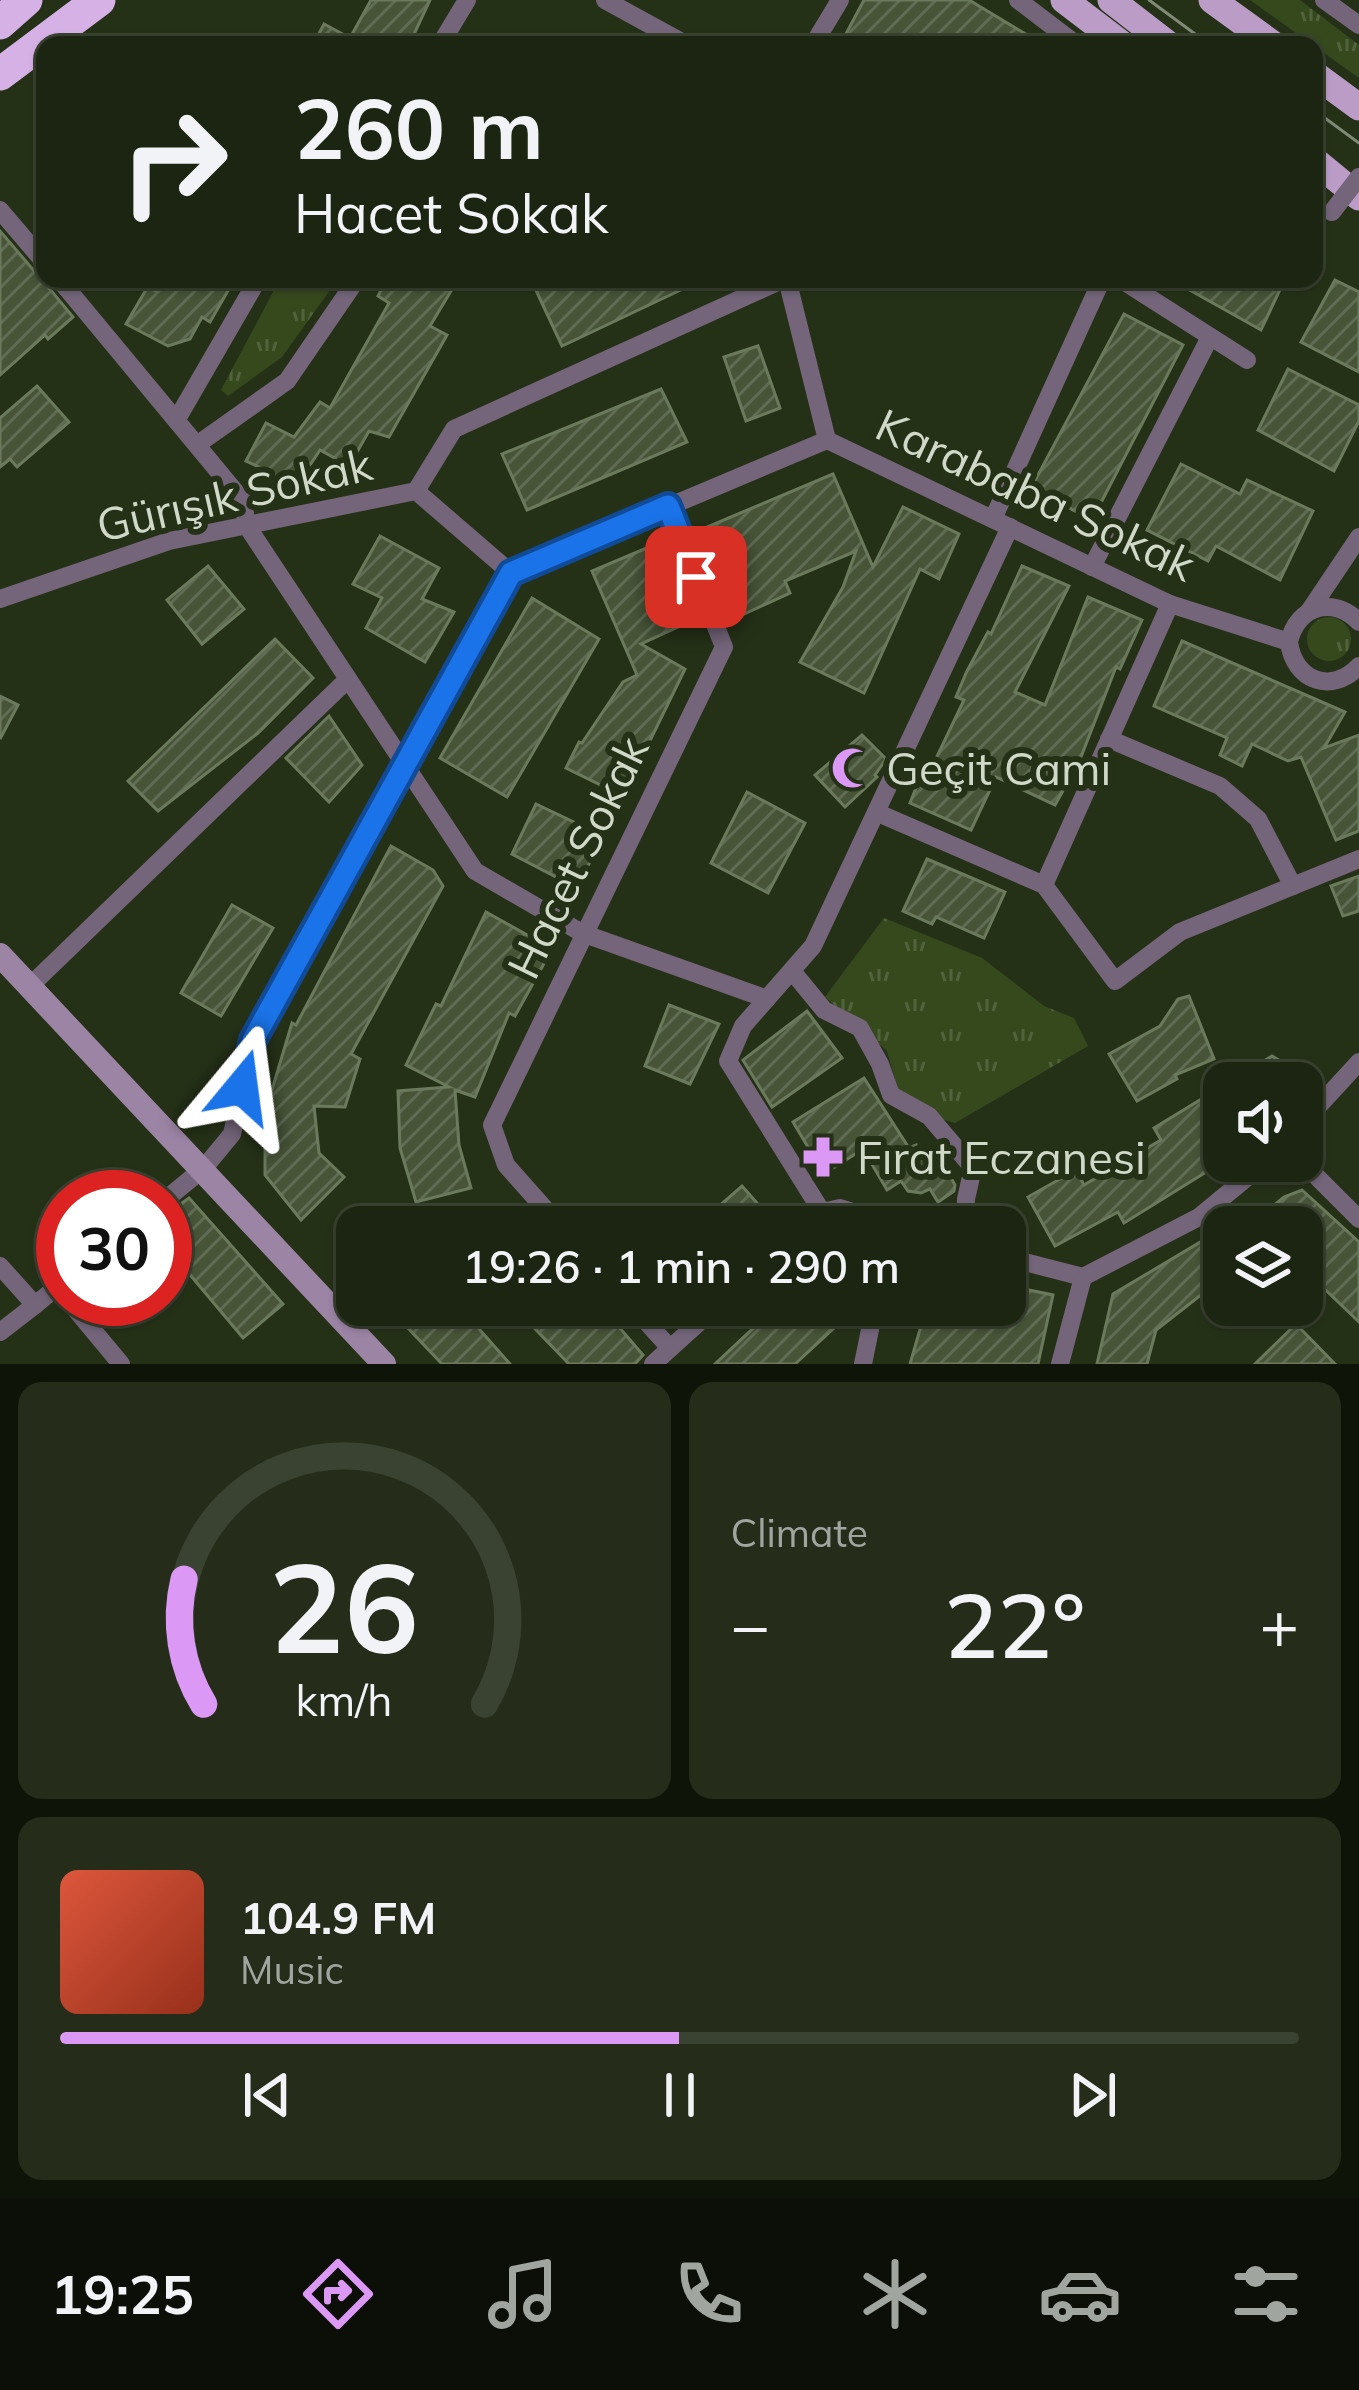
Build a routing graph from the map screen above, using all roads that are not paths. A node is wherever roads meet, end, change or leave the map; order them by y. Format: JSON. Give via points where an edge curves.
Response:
{"nodes":[{"id":1,"x":26,"y":0,"type":"edge"},
{"id":2,"x":68,"y":0,"type":"edge"},
{"id":3,"x":99,"y":0,"type":"edge"},
{"id":4,"x":467,"y":0,"type":"edge"},
{"id":5,"x":605,"y":0,"type":"edge"},
{"id":6,"x":840,"y":0,"type":"edge"},
{"id":7,"x":1018,"y":0,"type":"edge"},
{"id":8,"x":1064,"y":0,"type":"edge"},
{"id":9,"x":1111,"y":0,"type":"edge"},
{"id":10,"x":1213,"y":0,"type":"edge"},
{"id":11,"x":1324,"y":0,"type":"edge"},
{"id":12,"x":0,"y":22,"type":"edge"},
{"id":13,"x":1359,"y":25,"type":"edge"},
{"id":14,"x":51,"y":36,"type":"edge"},
{"id":15,"x":445,"y":36,"type":"edge"},
{"id":16,"x":671,"y":36,"type":"edge"},
{"id":17,"x":818,"y":36,"type":"edge"},
{"id":18,"x":1064,"y":36,"type":"edge"},
{"id":19,"x":1112,"y":36,"type":"edge"},
{"id":20,"x":1157,"y":36,"type":"edge"},
{"id":21,"x":1262,"y":36,"type":"edge"},
{"id":22,"x":36,"y":47,"type":"edge"},
{"id":23,"x":0,"y":62,"type":"edge"},
{"id":24,"x":0,"y":74,"type":"edge"},
{"id":25,"x":1323,"y":81,"type":"edge"},
{"id":26,"x":1359,"y":107,"type":"edge"},
{"id":27,"x":1323,"y":169,"type":"edge"},
{"id":28,"x":1359,"y":177,"type":"edge"},
{"id":29,"x":1359,"y":196,"type":"edge"},
{"id":30,"x":0,"y":210,"type":"edge"},
{"id":31,"x":1332,"y":212,"type":"dead end"},
{"id":32,"x":36,"y":252,"type":"edge"},
{"id":33,"x":67,"y":288,"type":"edge"},
{"id":34,"x":253,"y":288,"type":"edge"},
{"id":35,"x":351,"y":288,"type":"edge"},
{"id":36,"x":766,"y":288,"type":"edge"},
{"id":37,"x":788,"y":288,"type":"edge"},
{"id":38,"x":1098,"y":288,"type":"edge"},
{"id":39,"x":1134,"y":288,"type":"edge"},
{"id":40,"x":1210,"y":337,"type":"junction"},
{"id":41,"x":1247,"y":360,"type":"dead end"},
{"id":42,"x":177,"y":418,"type":"junction"},
{"id":43,"x":827,"y":440,"type":"junction"},
{"id":44,"x":198,"y":444,"type":"junction"},
{"id":45,"x":416,"y":491,"type":"junction"},
{"id":46,"x":668,"y":506,"type":"junction"},
{"id":47,"x":1001,"y":523,"type":"junction"},
{"id":48,"x":248,"y":526,"type":"junction"},
{"id":49,"x":1359,"y":537,"type":"edge"},
{"id":50,"x":1092,"y":567,"type":"junction"},
{"id":51,"x":511,"y":573,"type":"junction"},
{"id":52,"x":0,"y":599,"type":"edge"},
{"id":53,"x":1169,"y":604,"type":"junction"},
{"id":54,"x":1310,"y":610,"type":"junction"},
{"id":55,"x":1359,"y":622,"type":"edge"},
{"id":56,"x":1289,"y":642,"type":"junction"},
{"id":57,"x":1359,"y":666,"type":"edge"},
{"id":58,"x":348,"y":679,"type":"junction"},
{"id":59,"x":1109,"y":739,"type":"junction"},
{"id":60,"x":403,"y":762,"type":"junction"},
{"id":61,"x":878,"y":813,"type":"junction"},
{"id":62,"x":1359,"y":859,"type":"edge"},
{"id":63,"x":1044,"y":885,"type":"junction"},
{"id":64,"x":1293,"y":886,"type":"junction"},
{"id":65,"x":582,"y":933,"type":"junction"},
{"id":66,"x":3,"y":966,"type":"edge"},
{"id":67,"x":791,"y":971,"type":"junction"},
{"id":68,"x":30,"y":986,"type":"junction"},
{"id":69,"x":766,"y":999,"type":"junction"},
{"id":70,"x":1359,"y":1061,"type":"edge"},
{"id":71,"x":1323,"y":1101,"type":"edge"},
{"id":72,"x":205,"y":1168,"type":"junction"},
{"id":73,"x":192,"y":1178,"type":"edge"},
{"id":74,"x":1242,"y":1182,"type":"edge"},
{"id":75,"x":1322,"y":1182,"type":"edge"},
{"id":76,"x":542,"y":1206,"type":"edge"},
{"id":77,"x":819,"y":1206,"type":"edge"},
{"id":78,"x":968,"y":1206,"type":"edge"},
{"id":79,"x":1359,"y":1219,"type":"edge"},
{"id":80,"x":1026,"y":1262,"type":"edge"},
{"id":81,"x":0,"y":1266,"type":"edge"},
{"id":82,"x":1084,"y":1277,"type":"junction"},
{"id":83,"x":34,"y":1305,"type":"joint"},
{"id":84,"x":91,"y":1326,"type":"edge"},
{"id":85,"x":650,"y":1326,"type":"edge"},
{"id":86,"x":695,"y":1326,"type":"edge"},
{"id":87,"x":870,"y":1326,"type":"edge"},
{"id":88,"x":0,"y":1332,"type":"edge"},
{"id":89,"x":670,"y":1348,"type":"junction"},
{"id":90,"x":121,"y":1364,"type":"edge"},
{"id":91,"x":384,"y":1364,"type":"edge"},
{"id":92,"x":652,"y":1364,"type":"edge"},
{"id":93,"x":862,"y":1364,"type":"edge"},
{"id":94,"x":1060,"y":1364,"type":"edge"}],
"edges":[{"from":1,"to":12,"type":"highway"},
{"from":2,"to":23,"type":"highway"},
{"from":3,"to":14,"type":"highway"},
{"from":4,"to":15,"type":"street"},
{"from":5,"to":16,"type":"street"},
{"from":6,"to":17,"type":"street"},
{"from":7,"to":18,"type":"street"},
{"from":8,"to":19,"type":"main road"},
{"from":9,"to":20,"type":"main road"},
{"from":10,"to":21,"type":"main road"},
{"from":11,"to":13,"type":"street"},
{"from":22,"to":24,"type":"highway"},
{"from":25,"to":26,"type":"main road"},
{"from":27,"to":29,"type":"main road"},
{"from":28,"to":31,"type":"street","bridge":true},
{"from":30,"to":32,"type":"street"},
{"from":33,"to":42,"type":"street"},
{"from":34,"to":42,"type":"street"},
{"from":35,"to":44,"type":"street","via":[[287,381]]},
{"from":36,"to":45,"type":"street","name":"Gürışık Sokak","via":[[454,429]]},
{"from":37,"to":43,"type":"street"},
{"from":38,"to":47,"type":"street"},
{"from":39,"to":40,"type":"street"},
{"from":40,"to":41,"type":"street"},
{"from":40,"to":50,"type":"street"},
{"from":42,"to":44,"type":"street"},
{"from":43,"to":46,"type":"street","name":"Karababa Sokak"},
{"from":43,"to":47,"type":"street","name":"Karababa Sokak"},
{"from":44,"to":48,"type":"street","via":[[243,501]]},
{"from":45,"to":48,"type":"street","name":"Gürışık Sokak"},
{"from":45,"to":51,"type":"street"},
{"from":46,"to":51,"type":"street","name":"Karababa Sokak"},
{"from":46,"to":65,"type":"street","name":"Hacet Sokak","via":[[724,647]]},
{"from":47,"to":50,"type":"street","name":"Karababa Sokak"},
{"from":47,"to":61,"type":"street"},
{"from":48,"to":52,"type":"street","name":"Gürışık Sokak","via":[[169,541]]},
{"from":48,"to":58,"type":"street"},
{"from":49,"to":54,"type":"street"},
{"from":50,"to":53,"type":"street","name":"Karababa Sokak"},
{"from":51,"to":60,"type":"street"},
{"from":53,"to":56,"type":"street","name":"Karababa Sokak"},
{"from":53,"to":59,"type":"street"},
{"from":54,"to":55,"type":"street","via":[[1336,606]]},
{"from":54,"to":56,"type":"street"},
{"from":56,"to":57,"type":"street","via":[[1297,668],[1319,682],[1344,679]]},
{"from":58,"to":60,"type":"street"},
{"from":58,"to":68,"type":"street"},
{"from":59,"to":63,"type":"street"},
{"from":59,"to":64,"type":"street","via":[[1220,786],[1258,819]]},
{"from":60,"to":65,"type":"street","via":[[476,871]]},
{"from":60,"to":72,"type":"street","via":[[253,1040],[232,1134]]},
{"from":61,"to":63,"type":"street"},
{"from":61,"to":67,"type":"street","via":[[813,946]]},
{"from":62,"to":64,"type":"street"},
{"from":63,"to":64,"type":"street","via":[[1115,981],[1180,932]]},
{"from":65,"to":69,"type":"street"},
{"from":65,"to":76,"type":"street","name":"Hacet Sokak","via":[[491,1125],[506,1166]]},
{"from":66,"to":68,"type":"street"},
{"from":67,"to":69,"type":"street"},
{"from":67,"to":78,"type":"street","via":[[824,1010],[860,1028],[891,1095],[929,1116],[973,1168]]},
{"from":68,"to":72,"type":"street"},
{"from":69,"to":77,"type":"street","via":[[728,1061]]},
{"from":70,"to":71,"type":"street"},
{"from":72,"to":73,"type":"street"},
{"from":72,"to":91,"type":"street"},
{"from":74,"to":82,"type":"street","via":[[1199,1217]]},
{"from":75,"to":79,"type":"street"},
{"from":80,"to":82,"type":"street"},
{"from":81,"to":83,"type":"street"},
{"from":82,"to":94,"type":"street"},
{"from":83,"to":88,"type":"street"},
{"from":84,"to":90,"type":"street"},
{"from":85,"to":89,"type":"street"},
{"from":86,"to":89,"type":"street"},
{"from":87,"to":93,"type":"street"},
{"from":89,"to":92,"type":"street"}]}
